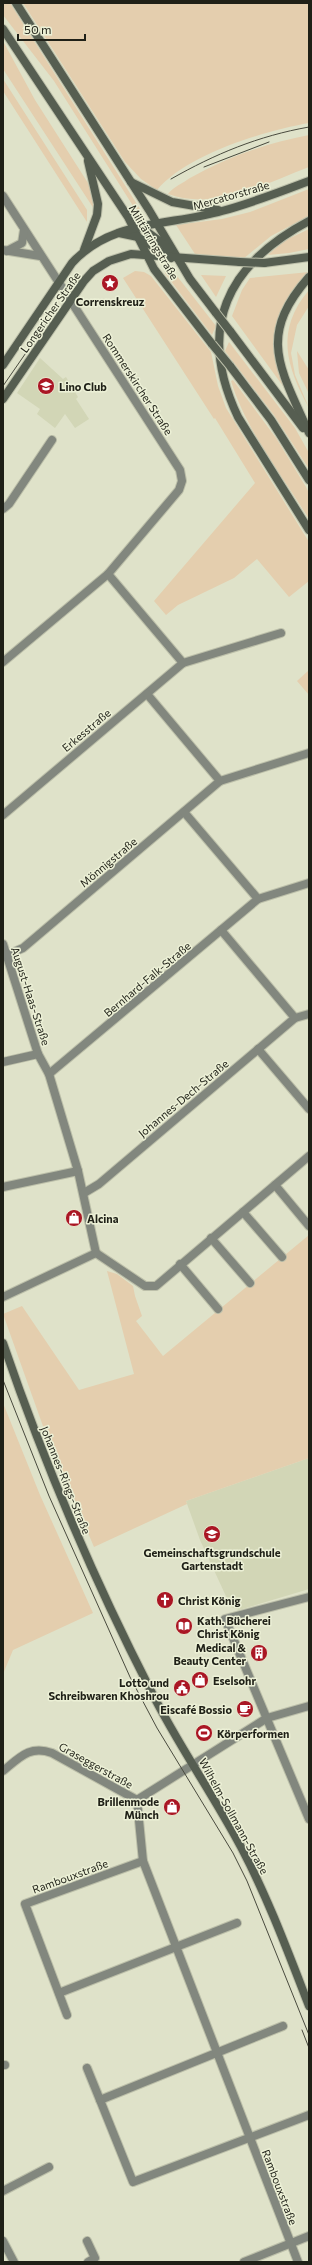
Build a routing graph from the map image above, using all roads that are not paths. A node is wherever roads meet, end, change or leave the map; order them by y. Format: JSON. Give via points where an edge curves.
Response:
{"nodes":[{"id":1,"x":16,"y":3,"type":"edge"},
{"id":2,"x":3,"y":29,"type":"edge"},
{"id":3,"x":86,"y":155,"type":"junction"},
{"id":4,"x":309,"y":180,"type":"edge"},
{"id":5,"x":130,"y":182,"type":"junction"},
{"id":6,"x":3,"y":196,"type":"edge"},
{"id":7,"x":222,"y":211,"type":"junction"},
{"id":8,"x":309,"y":221,"type":"edge"},
{"id":9,"x":153,"y":223,"type":"junction"},
{"id":10,"x":137,"y":227,"type":"junction"},
{"id":11,"x":24,"y":230,"type":"junction"},
{"id":12,"x":148,"y":232,"type":"junction"},
{"id":13,"x":118,"y":233,"type":"junction"},
{"id":14,"x":142,"y":241,"type":"junction"},
{"id":15,"x":5,"y":250,"type":"edge"},
{"id":16,"x":83,"y":251,"type":"junction"},
{"id":17,"x":131,"y":254,"type":"junction"},
{"id":18,"x":174,"y":255,"type":"junction"},
{"id":19,"x":40,"y":256,"type":"junction"},
{"id":20,"x":148,"y":256,"type":"junction"},
{"id":21,"x":309,"y":257,"type":"edge"},
{"id":22,"x":309,"y":277,"type":"edge"},
{"id":23,"x":60,"y":282,"type":"junction"},
{"id":24,"x":71,"y":300,"type":"junction"},
{"id":25,"x":3,"y":365,"type":"edge"},
{"id":26,"x":3,"y":399,"type":"edge"},
{"id":27,"x":309,"y":433,"type":"edge"},
{"id":28,"x":309,"y":436,"type":"edge"},
{"id":29,"x":52,"y":440,"type":"dead end"},
{"id":30,"x":309,"y":480,"type":"edge"},
{"id":31,"x":3,"y":509,"type":"edge"},
{"id":32,"x":309,"y":530,"type":"edge"},
{"id":33,"x":108,"y":574,"type":"junction"},
{"id":34,"x":281,"y":633,"type":"dead end"},
{"id":35,"x":3,"y":662,"type":"edge"},
{"id":36,"x":183,"y":663,"type":"junction"},
{"id":37,"x":147,"y":694,"type":"junction"},
{"id":38,"x":309,"y":753,"type":"edge"},
{"id":39,"x":220,"y":781,"type":"junction"},
{"id":40,"x":184,"y":812,"type":"junction"},
{"id":41,"x":3,"y":815,"type":"edge"},
{"id":42,"x":309,"y":883,"type":"edge"},
{"id":43,"x":258,"y":900,"type":"junction"},
{"id":44,"x":221,"y":930,"type":"junction"},
{"id":45,"x":3,"y":944,"type":"edge"},
{"id":46,"x":7,"y":955,"type":"junction"},
{"id":47,"x":309,"y":1014,"type":"edge"},
{"id":48,"x":295,"y":1018,"type":"junction"},
{"id":49,"x":258,"y":1049,"type":"junction"},
{"id":50,"x":38,"y":1054,"type":"junction"},
{"id":51,"x":3,"y":1062,"type":"edge"},
{"id":52,"x":49,"y":1074,"type":"junction"},
{"id":53,"x":309,"y":1109,"type":"edge"},
{"id":54,"x":308,"y":1159,"type":"edge"},
{"id":55,"x":78,"y":1171,"type":"junction"},
{"id":56,"x":275,"y":1185,"type":"junction"},
{"id":57,"x":3,"y":1187,"type":"edge"},
{"id":58,"x":84,"y":1193,"type":"junction"},
{"id":59,"x":243,"y":1212,"type":"junction"},
{"id":60,"x":309,"y":1226,"type":"edge"},
{"id":61,"x":211,"y":1238,"type":"junction"},
{"id":62,"x":96,"y":1253,"type":"junction"},
{"id":63,"x":282,"y":1257,"type":"dead end"},
{"id":64,"x":180,"y":1264,"type":"junction"},
{"id":65,"x":250,"y":1283,"type":"dead end"},
{"id":66,"x":3,"y":1297,"type":"edge"},
{"id":67,"x":218,"y":1309,"type":"dead end"},
{"id":68,"x":3,"y":1343,"type":"edge"},
{"id":69,"x":309,"y":1597,"type":"edge"},
{"id":70,"x":117,"y":1622,"type":"joint"},
{"id":71,"x":309,"y":1706,"type":"edge"},
{"id":72,"x":267,"y":1718,"type":"junction"},
{"id":73,"x":193,"y":1764,"type":"junction"},
{"id":74,"x":3,"y":1771,"type":"edge"},
{"id":75,"x":137,"y":1800,"type":"junction"},
{"id":76,"x":309,"y":1819,"type":"edge"},
{"id":77,"x":143,"y":1861,"type":"junction"},
{"id":78,"x":237,"y":1923,"type":"dead end"},
{"id":79,"x":175,"y":1947,"type":"junction"},
{"id":80,"x":59,"y":1993,"type":"junction"},
{"id":81,"x":309,"y":2006,"type":"edge"},
{"id":82,"x":67,"y":2015,"type":"dead end"},
{"id":83,"x":283,"y":2026,"type":"dead end"},
{"id":84,"x":217,"y":2052,"type":"junction"},
{"id":85,"x":87,"y":2068,"type":"dead end"},
{"id":86,"x":100,"y":2100,"type":"junction"},
{"id":87,"x":309,"y":2115,"type":"edge"},
{"id":88,"x":249,"y":2138,"type":"junction"},
{"id":89,"x":48,"y":2167,"type":"dead end"},
{"id":90,"x":3,"y":2191,"type":"edge"},
{"id":91,"x":309,"y":2236,"type":"edge"},
{"id":92,"x":3,"y":2241,"type":"edge"},
{"id":93,"x":87,"y":2241,"type":"dead end"},
{"id":94,"x":290,"y":2243,"type":"junction"},
{"id":95,"x":94,"y":2261,"type":"edge"},
{"id":96,"x":14,"y":2262,"type":"edge"},
{"id":97,"x":244,"y":2262,"type":"edge"},
{"id":98,"x":298,"y":2262,"type":"edge"}],
"edges":[{"from":1,"to":5,"type":"main road","name":"Militärringstraße"},
{"from":2,"to":3,"type":"main road","name":"Militärringstraße"},
{"from":3,"to":10,"type":"main road","name":"Militärringstraße"},
{"from":3,"to":16,"type":"main road","via":[[98,204],[98,215]]},
{"from":4,"to":7,"type":"main road","name":"Mercatorstraße"},
{"from":5,"to":7,"type":"main road","via":[[172,202]]},
{"from":5,"to":9,"type":"main road","name":"Militärringstraße","via":[[149,210]]},
{"from":6,"to":11,"type":"street","name":"Rommerskircher Straße"},
{"from":7,"to":9,"type":"main road","name":"Mercatorstraße"},
{"from":8,"to":32,"type":"main road","via":[[283,235],[245,269],[228,297],[222,315],[219,338],[224,382],[232,406]]},
{"from":9,"to":10,"type":"main road","name":"Mercatorstraße"},
{"from":9,"to":12,"type":"main road"},
{"from":9,"to":18,"type":"main road","name":"Militärringstraße"},
{"from":10,"to":12,"type":"main road"},
{"from":10,"to":13,"type":"main road","name":"Longericher Straße"},
{"from":10,"to":14,"type":"main road","name":"Militärringstraße"},
{"from":11,"to":15,"type":"street","via":[[22,242]]},
{"from":11,"to":19,"type":"street","name":"Rommerskircher Straße"},
{"from":12,"to":14,"type":"main road"},
{"from":12,"to":18,"type":"main road"},
{"from":13,"to":14,"type":"main road"},
{"from":13,"to":16,"type":"main road","name":"Longericher Straße","via":[[100,240]]},
{"from":14,"to":17,"type":"main road"},
{"from":14,"to":18,"type":"main road"},
{"from":14,"to":20,"type":"main road","name":"Militärringstraße"},
{"from":15,"to":19,"type":"street"},
{"from":16,"to":23,"type":"main road","name":"Longericher Straße"},
{"from":17,"to":20,"type":"main road","name":"Longericher Straße"},
{"from":17,"to":24,"type":"main road","name":"Longericher Straße","via":[[109,261],[93,271]]},
{"from":18,"to":20,"type":"main road","name":"Longericher Straße"},
{"from":18,"to":21,"type":"main road","bridge":true,"via":[[264,263]]},
{"from":18,"to":28,"type":"main road","name":"Militärringstraße","bridge":true},
{"from":19,"to":23,"type":"street","name":"Rommerskircher Straße"},
{"from":20,"to":30,"type":"main road","name":"Militärringstraße","bridge":true,"via":[[168,287],[271,420]]},
{"from":22,"to":27,"type":"main road","via":[[286,308],[278,329],[277,342],[282,373]]},
{"from":23,"to":24,"type":"street","name":"Rommerskircher Straße"},
{"from":23,"to":25,"type":"main road","name":"Longericher Straße"},
{"from":24,"to":26,"type":"main road","name":"Longericher Straße"},
{"from":24,"to":33,"type":"street","name":"Rommerskircher Straße","via":[[180,470],[182,481],[179,490]]},
{"from":29,"to":31,"type":"street"},
{"from":33,"to":35,"type":"street"},
{"from":33,"to":36,"type":"street"},
{"from":34,"to":36,"type":"street","name":"Erkesstraße"},
{"from":36,"to":37,"type":"street","name":"Erkesstraße"},
{"from":37,"to":39,"type":"street"},
{"from":37,"to":41,"type":"street","name":"Erkesstraße"},
{"from":38,"to":39,"type":"street","name":"Mönnigstraße"},
{"from":39,"to":40,"type":"street","name":"Mönnigstraße"},
{"from":40,"to":43,"type":"street"},
{"from":40,"to":46,"type":"street","name":"Mönnigstraße","via":[[23,948]]},
{"from":42,"to":43,"type":"street","name":"Bernhard-Falk-Straße"},
{"from":43,"to":44,"type":"street","name":"Bernhard-Falk-Straße"},
{"from":44,"to":48,"type":"street"},
{"from":44,"to":52,"type":"street","name":"Bernhard-Falk-Straße"},
{"from":45,"to":46,"type":"street","name":"August-Haas-Straße"},
{"from":46,"to":50,"type":"street","name":"August-Haas-Straße"},
{"from":47,"to":48,"type":"street","name":"Johannes-Dech-Straße"},
{"from":48,"to":49,"type":"street","name":"Johannes-Dech-Straße"},
{"from":49,"to":53,"type":"street"},
{"from":49,"to":58,"type":"street","name":"Johannes-Dech-Straße","via":[[99,1184]]},
{"from":50,"to":51,"type":"street","name":"August-Haas-Straße"},
{"from":50,"to":52,"type":"street","name":"August-Haas-Straße"},
{"from":52,"to":55,"type":"street","name":"August-Haas-Straße"},
{"from":54,"to":56,"type":"street"},
{"from":55,"to":57,"type":"street"},
{"from":55,"to":58,"type":"street","name":"August-Haas-Straße"},
{"from":56,"to":59,"type":"street"},
{"from":56,"to":60,"type":"street"},
{"from":58,"to":62,"type":"street","name":"August-Haas-Straße"},
{"from":59,"to":61,"type":"street"},
{"from":59,"to":63,"type":"street"},
{"from":61,"to":64,"type":"street"},
{"from":61,"to":65,"type":"street"},
{"from":62,"to":64,"type":"street","via":[[149,1288],[156,1286]]},
{"from":62,"to":66,"type":"street"},
{"from":64,"to":67,"type":"street"},
{"from":68,"to":70,"type":"main road","name":"Johannes-Rings-Straße","via":[[54,1483]]},
{"from":69,"to":72,"type":"street","via":[[226,1619]]},
{"from":70,"to":73,"type":"main road","name":"Wilhelm-Sollmann-Straße","via":[[152,1693]]},
{"from":71,"to":72,"type":"street"},
{"from":72,"to":73,"type":"street"},
{"from":72,"to":76,"type":"street"},
{"from":73,"to":75,"type":"street"},
{"from":73,"to":81,"type":"main road","name":"Wilhelm-Sollmann-Straße","via":[[262,1888]]},
{"from":74,"to":75,"type":"street","name":"Graseggerstraße","via":[[29,1751],[42,1749]]},
{"from":75,"to":77,"type":"street","name":"Rambouxstraße"},
{"from":77,"to":79,"type":"street","name":"Rambouxstraße"},
{"from":77,"to":80,"type":"street","name":"Rambouxstraße","via":[[25,1904]]},
{"from":78,"to":79,"type":"street"},
{"from":79,"to":80,"type":"street"},
{"from":79,"to":84,"type":"street","name":"Rambouxstraße"},
{"from":80,"to":82,"type":"street","name":"Rambouxstraße"},
{"from":83,"to":84,"type":"street"},
{"from":84,"to":86,"type":"street"},
{"from":84,"to":88,"type":"street","name":"Rambouxstraße"},
{"from":85,"to":86,"type":"street","name":"Rambouxstraße"},
{"from":86,"to":88,"type":"street","name":"Rambouxstraße","via":[[133,2182]]},
{"from":87,"to":88,"type":"street","name":"Rambouxstraße"},
{"from":88,"to":94,"type":"street","name":"Rambouxstraße"},
{"from":89,"to":90,"type":"street"},
{"from":91,"to":94,"type":"street","name":"Rambouxstraße"},
{"from":92,"to":96,"type":"street"},
{"from":93,"to":95,"type":"street"},
{"from":94,"to":97,"type":"street","name":"Rambouxstraße"},
{"from":94,"to":98,"type":"street","name":"Rambouxstraße"}]}
